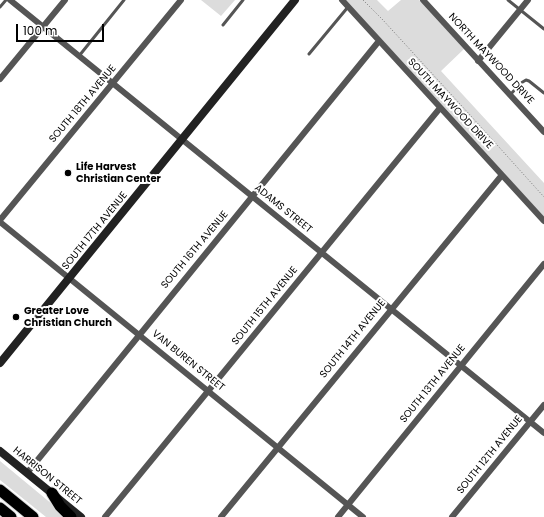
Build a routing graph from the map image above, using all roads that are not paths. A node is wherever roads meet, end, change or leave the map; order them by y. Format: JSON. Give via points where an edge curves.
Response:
{"nodes":[{"id":1,"x":6,"y":0,"type":"edge"},
{"id":2,"x":10,"y":0,"type":"edge"},
{"id":3,"x":65,"y":0,"type":"edge"},
{"id":4,"x":124,"y":0,"type":"edge"},
{"id":5,"x":181,"y":0,"type":"edge"},
{"id":6,"x":243,"y":0,"type":"edge"},
{"id":7,"x":295,"y":0,"type":"edge"},
{"id":8,"x":342,"y":0,"type":"edge"},
{"id":9,"x":423,"y":0,"type":"edge"},
{"id":10,"x":508,"y":0,"type":"edge"},
{"id":11,"x":528,"y":0,"type":"edge"},
{"id":12,"x":0,"y":7,"type":"edge"},
{"id":13,"x":348,"y":7,"type":"junction"},
{"id":14,"x":520,"y":10,"type":"junction"},
{"id":15,"x":223,"y":25,"type":"dead end"},
{"id":16,"x":43,"y":26,"type":"junction"},
{"id":17,"x":544,"y":29,"type":"edge"},
{"id":18,"x":379,"y":41,"type":"junction"},
{"id":19,"x":309,"y":54,"type":"dead end"},
{"id":20,"x":79,"y":56,"type":"junction"},
{"id":21,"x":478,"y":61,"type":"junction"},
{"id":22,"x":0,"y":79,"type":"edge"},
{"id":23,"x":113,"y":84,"type":"junction"},
{"id":24,"x":544,"y":93,"type":"edge"},
{"id":25,"x":510,"y":95,"type":"junction"},
{"id":26,"x":440,"y":108,"type":"junction"},
{"id":27,"x":544,"y":121,"type":"edge"},
{"id":28,"x":542,"y":129,"type":"edge"},
{"id":29,"x":182,"y":140,"type":"junction"},
{"id":30,"x":502,"y":175,"type":"junction"},
{"id":31,"x":252,"y":197,"type":"junction"},
{"id":32,"x":0,"y":221,"type":"edge"},
{"id":33,"x":544,"y":221,"type":"edge"},
{"id":34,"x":322,"y":253,"type":"junction"},
{"id":35,"x":544,"y":264,"type":"edge"},
{"id":36,"x":70,"y":278,"type":"junction"},
{"id":37,"x":390,"y":309,"type":"junction"},
{"id":38,"x":139,"y":334,"type":"junction"},
{"id":39,"x":0,"y":363,"type":"edge"},
{"id":40,"x":460,"y":366,"type":"junction"},
{"id":41,"x":208,"y":390,"type":"junction"},
{"id":42,"x":544,"y":405,"type":"edge"},
{"id":43,"x":530,"y":422,"type":"junction"},
{"id":44,"x":544,"y":433,"type":"edge"},
{"id":45,"x":278,"y":448,"type":"junction"},
{"id":46,"x":0,"y":451,"type":"edge"},
{"id":47,"x":27,"y":473,"type":"junction"},
{"id":48,"x":0,"y":490,"type":"edge"},
{"id":49,"x":52,"y":493,"type":"junction"},
{"id":50,"x":348,"y":504,"type":"junction"},
{"id":51,"x":0,"y":508,"type":"edge"},
{"id":52,"x":11,"y":517,"type":"edge"},
{"id":53,"x":33,"y":517,"type":"edge"},
{"id":54,"x":71,"y":517,"type":"edge"},
{"id":55,"x":82,"y":517,"type":"edge"},
{"id":56,"x":105,"y":517,"type":"edge"},
{"id":57,"x":221,"y":517,"type":"edge"},
{"id":58,"x":338,"y":517,"type":"edge"},
{"id":59,"x":363,"y":517,"type":"edge"},
{"id":60,"x":452,"y":517,"type":"edge"}],
"edges":[{"from":1,"to":12,"type":"lane"},
{"from":2,"to":16,"type":"street","name":"ADAMS STREET"},
{"from":3,"to":16,"type":"street"},
{"from":4,"to":20,"type":"lane"},
{"from":5,"to":23,"type":"street","name":"SOUTH 18TH AVENUE"},
{"from":6,"to":15,"type":"lane"},
{"from":7,"to":29,"type":"street","name":"SOUTH 17TH AVENUE"},
{"from":8,"to":13,"type":"street","name":"SOUTH MAYWOOD DRIVE"},
{"from":9,"to":21,"type":"street","name":"NORTH MAYWOOD DRIVE"},
{"from":10,"to":14,"type":"lane"},
{"from":11,"to":14,"type":"street"},
{"from":13,"to":18,"type":"street","name":"SOUTH MAYWOOD DRIVE"},
{"from":13,"to":19,"type":"lane"},
{"from":14,"to":17,"type":"lane"},
{"from":14,"to":21,"type":"street"},
{"from":16,"to":20,"type":"street","name":"ADAMS STREET"},
{"from":16,"to":22,"type":"street"},
{"from":18,"to":26,"type":"street","name":"SOUTH MAYWOOD DRIVE"},
{"from":18,"to":31,"type":"street","name":"SOUTH 16TH AVENUE"},
{"from":20,"to":23,"type":"street","name":"ADAMS STREET"},
{"from":21,"to":25,"type":"street","name":"NORTH MAYWOOD DRIVE"},
{"from":23,"to":29,"type":"street","name":"ADAMS STREET"},
{"from":23,"to":32,"type":"street","name":"SOUTH 18TH AVENUE"},
{"from":24,"to":25,"type":"lane","via":[[527,80]]},
{"from":25,"to":28,"type":"street","name":"NORTH MAYWOOD DRIVE"},
{"from":26,"to":30,"type":"street","name":"SOUTH MAYWOOD DRIVE"},
{"from":26,"to":34,"type":"street","name":"SOUTH 15TH AVENUE"},
{"from":27,"to":28,"type":"street"},
{"from":29,"to":31,"type":"street","name":"ADAMS STREET"},
{"from":29,"to":36,"type":"street","name":"SOUTH 17TH AVENUE"},
{"from":30,"to":33,"type":"street","name":"SOUTH MAYWOOD DRIVE"},
{"from":30,"to":37,"type":"street","name":"SOUTH 14TH AVENUE"},
{"from":31,"to":34,"type":"street","name":"ADAMS STREET"},
{"from":31,"to":38,"type":"street","name":"SOUTH 16TH AVENUE"},
{"from":32,"to":36,"type":"street","name":"VAN BUREN STREET"},
{"from":34,"to":37,"type":"street","name":"ADAMS STREET"},
{"from":34,"to":41,"type":"street","name":"SOUTH 15TH AVENUE"},
{"from":35,"to":40,"type":"street","name":"SOUTH 13TH AVENUE"},
{"from":36,"to":38,"type":"street","name":"VAN BUREN STREET"},
{"from":36,"to":39,"type":"street","name":"SOUTH 17TH AVENUE"},
{"from":37,"to":40,"type":"street","name":"ADAMS STREET"},
{"from":37,"to":45,"type":"street","name":"SOUTH 14TH AVENUE"},
{"from":38,"to":41,"type":"street","name":"VAN BUREN STREET"},
{"from":38,"to":47,"type":"street","name":"SOUTH 16TH AVENUE"},
{"from":40,"to":43,"type":"street","name":"ADAMS STREET"},
{"from":40,"to":50,"type":"street","name":"SOUTH 13TH AVENUE"},
{"from":41,"to":45,"type":"street","name":"VAN BUREN STREET"},
{"from":41,"to":56,"type":"street","name":"SOUTH 15TH AVENUE"},
{"from":42,"to":43,"type":"street","name":"SOUTH 12TH AVENUE"},
{"from":43,"to":44,"type":"street","name":"ADAMS STREET"},
{"from":43,"to":60,"type":"street","name":"SOUTH 12TH AVENUE"},
{"from":45,"to":50,"type":"street","name":"VAN BUREN STREET"},
{"from":45,"to":57,"type":"street","name":"SOUTH 14TH AVENUE"},
{"from":46,"to":47,"type":"street","name":"HARRISON STREET"},
{"from":47,"to":49,"type":"street","name":"HARRISON STREET"},
{"from":48,"to":53,"type":"highway"},
{"from":49,"to":54,"type":"highway"},
{"from":49,"to":55,"type":"street","name":"HARRISON STREET"},
{"from":50,"to":58,"type":"street","name":"SOUTH 13TH AVENUE"},
{"from":50,"to":59,"type":"street","name":"VAN BUREN STREET"},
{"from":51,"to":52,"type":"highway"}]}
